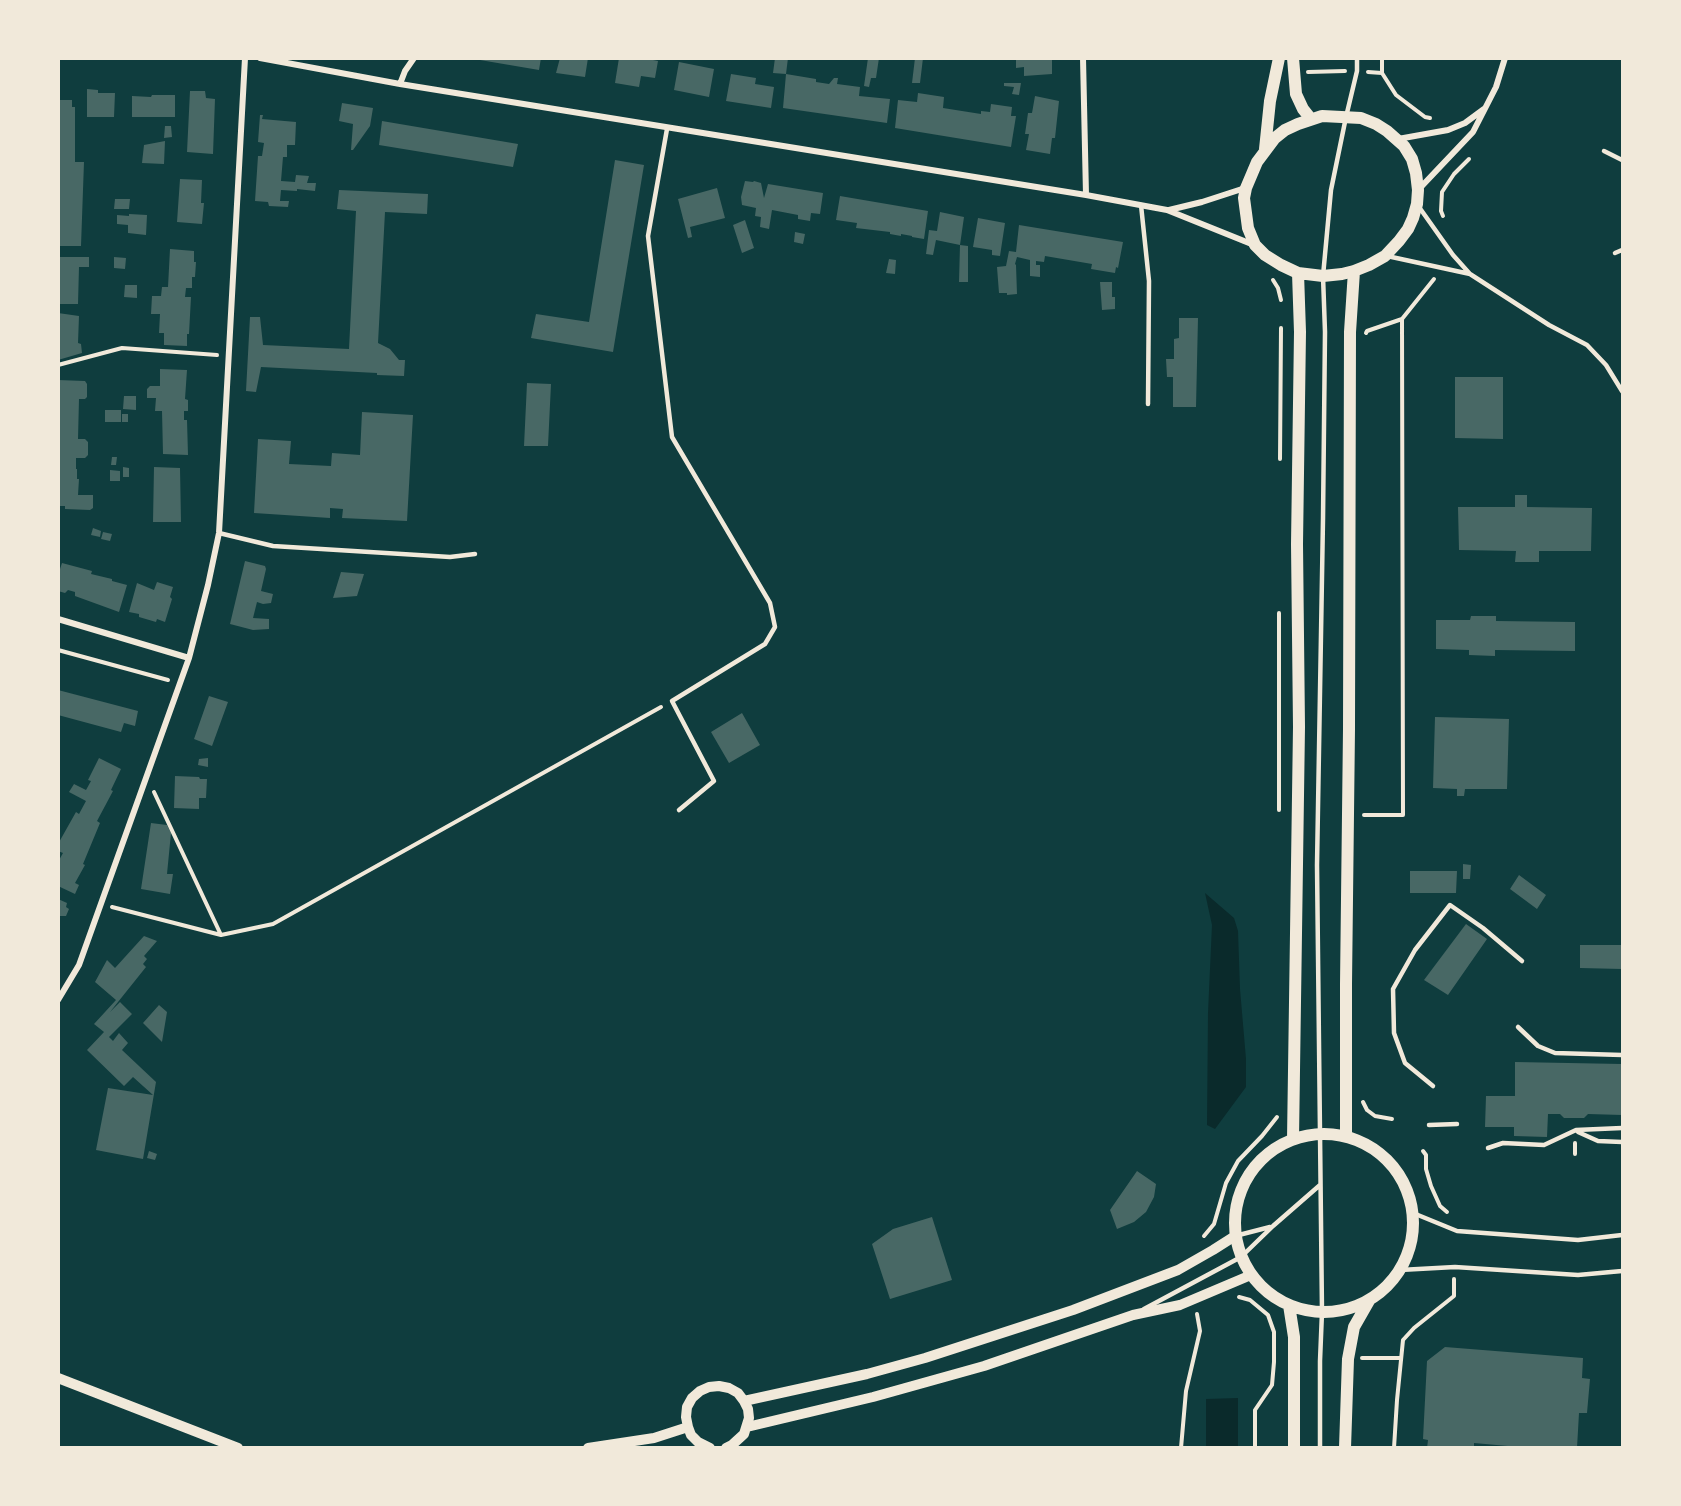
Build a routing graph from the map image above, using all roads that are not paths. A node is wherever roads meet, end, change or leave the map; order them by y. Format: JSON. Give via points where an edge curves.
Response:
{"nodes":[{"id":1,"x":245,"y":58,"type":"edge"},
{"id":2,"x":260,"y":58,"type":"edge"},
{"id":3,"x":414,"y":58,"type":"edge"},
{"id":4,"x":1083,"y":58,"type":"edge"},
{"id":5,"x":1279,"y":58,"type":"edge"},
{"id":6,"x":1293,"y":58,"type":"edge"},
{"id":7,"x":1357,"y":58,"type":"edge"},
{"id":8,"x":1505,"y":58,"type":"edge"},
{"id":9,"x":400,"y":84,"type":"junction"},
{"id":10,"x":1486,"y":107,"type":"junction"},
{"id":11,"x":1346,"y":117,"type":"junction"},
{"id":12,"x":1311,"y":119,"type":"junction"},
{"id":13,"x":667,"y":129,"type":"junction"},
{"id":14,"x":1397,"y":139,"type":"junction"},
{"id":15,"x":1265,"y":149,"type":"junction"},
{"id":16,"x":1604,"y":151,"type":"dead end"},
{"id":17,"x":1623,"y":160,"type":"edge"},
{"id":18,"x":1246,"y":188,"type":"junction"},
{"id":19,"x":1418,"y":190,"type":"junction"},
{"id":20,"x":1086,"y":195,"type":"junction"},
{"id":21,"x":1417,"y":204,"type":"junction"},
{"id":22,"x":1141,"y":205,"type":"junction"},
{"id":23,"x":1167,"y":210,"type":"junction"},
{"id":24,"x":1255,"y":245,"type":"junction"},
{"id":25,"x":1623,"y":250,"type":"edge"},
{"id":26,"x":1615,"y":253,"type":"dead end"},
{"id":27,"x":1385,"y":256,"type":"junction"},
{"id":28,"x":1354,"y":271,"type":"junction"},
{"id":29,"x":1298,"y":273,"type":"junction"},
{"id":30,"x":1470,"y":274,"type":"junction"},
{"id":31,"x":1323,"y":276,"type":"junction"},
{"id":32,"x":1623,"y":391,"type":"edge"},
{"id":33,"x":1148,"y":404,"type":"dead end"},
{"id":34,"x":219,"y":533,"type":"junction"},
{"id":35,"x":475,"y":554,"type":"dead end"},
{"id":36,"x":58,"y":619,"type":"edge"},
{"id":37,"x":189,"y":658,"type":"junction"},
{"id":38,"x":680,"y":810,"type":"dead end"},
{"id":39,"x":1522,"y":961,"type":"dead end"},
{"id":40,"x":58,"y":1000,"type":"edge"},
{"id":41,"x":1518,"y":1028,"type":"dead end"},
{"id":42,"x":1623,"y":1055,"type":"edge"},
{"id":43,"x":1433,"y":1086,"type":"dead end"},
{"id":44,"x":1457,"y":1124,"type":"dead end"},
{"id":45,"x":1429,"y":1125,"type":"dead end"},
{"id":46,"x":1623,"y":1128,"type":"edge"},
{"id":47,"x":1576,"y":1130,"type":"junction"},
{"id":48,"x":1320,"y":1134,"type":"junction"},
{"id":49,"x":1346,"y":1136,"type":"junction"},
{"id":50,"x":1293,"y":1139,"type":"junction"},
{"id":51,"x":1623,"y":1142,"type":"edge"},
{"id":52,"x":1488,"y":1148,"type":"dead end"},
{"id":53,"x":1320,"y":1185,"type":"junction"},
{"id":54,"x":1413,"y":1213,"type":"junction"},
{"id":55,"x":1273,"y":1226,"type":"junction"},
{"id":56,"x":1623,"y":1235,"type":"edge"},
{"id":57,"x":1235,"y":1236,"type":"junction"},
{"id":58,"x":1241,"y":1257,"type":"junction"},
{"id":59,"x":1400,"y":1270,"type":"junction"},
{"id":60,"x":1623,"y":1271,"type":"edge"},
{"id":61,"x":1251,"y":1275,"type":"junction"},
{"id":62,"x":1370,"y":1299,"type":"junction"},
{"id":63,"x":1289,"y":1305,"type":"junction"},
{"id":64,"x":1323,"y":1312,"type":"junction"},
{"id":65,"x":1133,"y":1315,"type":"junction"},
{"id":66,"x":58,"y":1378,"type":"edge"},
{"id":67,"x":744,"y":1401,"type":"junction"},
{"id":68,"x":688,"y":1427,"type":"junction"},
{"id":69,"x":747,"y":1427,"type":"junction"},
{"id":70,"x":741,"y":1443,"type":"edge"},
{"id":71,"x":238,"y":1448,"type":"edge"},
{"id":72,"x":588,"y":1448,"type":"edge"},
{"id":73,"x":710,"y":1448,"type":"edge"},
{"id":74,"x":726,"y":1448,"type":"edge"},
{"id":75,"x":1294,"y":1448,"type":"edge"},
{"id":76,"x":1320,"y":1448,"type":"edge"},
{"id":77,"x":1345,"y":1448,"type":"edge"}],
"edges":[{"from":1,"to":34,"type":"street"},
{"from":2,"to":9,"type":"street"},
{"from":3,"to":9,"type":"street"},
{"from":4,"to":20,"type":"street"},
{"from":5,"to":15,"type":"main road"},
{"from":6,"to":12,"type":"main road","via":[[1296,94]]},
{"from":7,"to":11,"type":"lane"},
{"from":8,"to":10,"type":"street"},
{"from":9,"to":13,"type":"street"},
{"from":10,"to":14,"type":"street","via":[[1448,130]]},
{"from":10,"to":19,"type":"street","via":[[1473,132]]},
{"from":11,"to":12,"type":"main road"},
{"from":11,"to":14,"type":"main road","via":[[1376,124]]},
{"from":11,"to":31,"type":"lane","via":[[1331,190]]},
{"from":12,"to":15,"type":"main road","via":[[1285,130]]},
{"from":13,"to":20,"type":"street"},
{"from":13,"to":38,"type":"lane","via":[[648,236],[672,437],[771,603],[775,627],[765,644],[672,701],[714,781]]},
{"from":14,"to":19,"type":"main road","via":[[1412,159]]},
{"from":15,"to":18,"type":"main road"},
{"from":16,"to":17,"type":"lane"},
{"from":18,"to":23,"type":"street"},
{"from":18,"to":24,"type":"main road","via":[[1245,214]]},
{"from":19,"to":21,"type":"main road"},
{"from":20,"to":22,"type":"street"},
{"from":21,"to":27,"type":"main road","via":[[1408,229]]},
{"from":21,"to":30,"type":"lane"},
{"from":22,"to":23,"type":"street"},
{"from":22,"to":33,"type":"lane","via":[[1149,281]]},
{"from":23,"to":24,"type":"street"},
{"from":24,"to":29,"type":"main road"},
{"from":25,"to":26,"type":"lane"},
{"from":27,"to":28,"type":"main road"},
{"from":27,"to":30,"type":"lane"},
{"from":28,"to":31,"type":"main road"},
{"from":28,"to":49,"type":"main road","via":[[1350,332]]},
{"from":29,"to":31,"type":"main road"},
{"from":29,"to":50,"type":"main road","via":[[1299,728]]},
{"from":30,"to":32,"type":"lane","via":[[1587,345],[1606,364]]},
{"from":31,"to":48,"type":"lane","via":[[1317,866]]},
{"from":34,"to":35,"type":"lane","via":[[273,546],[450,557]]},
{"from":34,"to":37,"type":"street"},
{"from":36,"to":37,"type":"street"},
{"from":37,"to":40,"type":"street","via":[[80,965]]},
{"from":39,"to":43,"type":"lane","via":[[1450,905],[1415,950],[1393,989],[1394,1033],[1405,1063]]},
{"from":41,"to":42,"type":"lane","via":[[1538,1046],[1555,1053]]},
{"from":44,"to":45,"type":"lane"},
{"from":46,"to":47,"type":"lane"},
{"from":47,"to":51,"type":"lane","via":[[1598,1141]]},
{"from":47,"to":52,"type":"lane","via":[[1544,1144],[1503,1143]]},
{"from":48,"to":49,"type":"main road"},
{"from":48,"to":50,"type":"main road"},
{"from":48,"to":53,"type":"lane"},
{"from":49,"to":54,"type":"main road","via":[[1370,1146],[1391,1164],[1400,1175]]},
{"from":50,"to":57,"type":"main road","via":[[1272,1150],[1254,1167],[1235,1211]]},
{"from":53,"to":55,"type":"lane"},
{"from":53,"to":64,"type":"lane"},
{"from":54,"to":56,"type":"lane","via":[[1457,1232],[1578,1240]]},
{"from":54,"to":59,"type":"main road","via":[[1413,1233]]},
{"from":55,"to":57,"type":"lane"},
{"from":55,"to":58,"type":"lane"},
{"from":57,"to":58,"type":"main road"},
{"from":57,"to":67,"type":"street","via":[[1178,1270],[1073,1310],[925,1358]]},
{"from":58,"to":61,"type":"main road"},
{"from":58,"to":65,"type":"lane"},
{"from":59,"to":60,"type":"lane","via":[[1455,1267],[1578,1275]]},
{"from":59,"to":62,"type":"main road"},
{"from":61,"to":63,"type":"main road","via":[[1268,1293]]},
{"from":61,"to":65,"type":"street","via":[[1180,1305]]},
{"from":62,"to":64,"type":"main road","via":[[1347,1309]]},
{"from":62,"to":77,"type":"main road","via":[[1354,1328],[1347,1359]]},
{"from":63,"to":64,"type":"main road"},
{"from":63,"to":75,"type":"main road","via":[[1294,1337]]},
{"from":64,"to":76,"type":"lane"},
{"from":65,"to":69,"type":"street","via":[[984,1366]]},
{"from":66,"to":71,"type":"street"},
{"from":67,"to":68,"type":"street","via":[[729,1388],[709,1387],[700,1391],[687,1407]]},
{"from":67,"to":69,"type":"street","via":[[748,1409]]},
{"from":68,"to":72,"type":"street","via":[[654,1438]]},
{"from":68,"to":73,"type":"street","via":[[698,1442]]},
{"from":69,"to":70,"type":"street"},
{"from":70,"to":74,"type":"street"}]}
